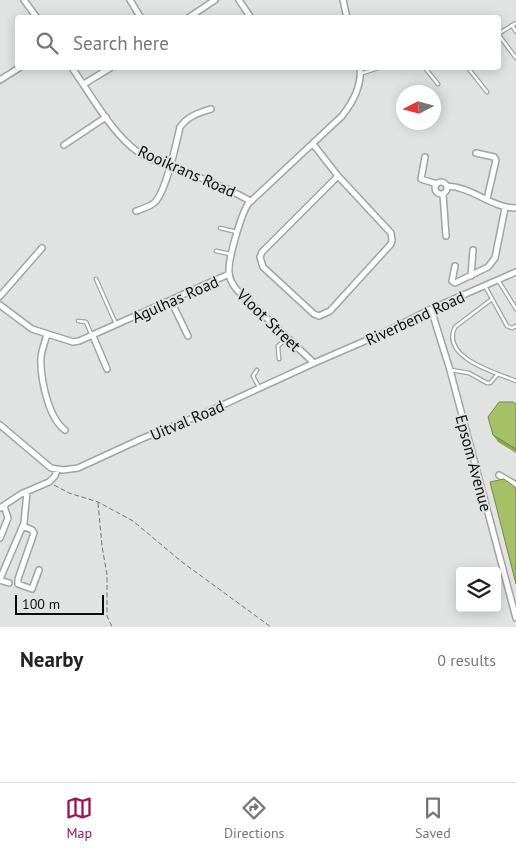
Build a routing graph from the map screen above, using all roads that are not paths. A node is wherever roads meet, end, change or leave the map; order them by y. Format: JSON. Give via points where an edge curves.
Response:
{"nodes":[{"id":1,"x":24,"y":0,"type":"edge"},
{"id":2,"x":130,"y":0,"type":"edge"},
{"id":3,"x":239,"y":0,"type":"edge"},
{"id":4,"x":343,"y":0,"type":"edge"},
{"id":5,"x":212,"y":1,"type":"edge"},
{"id":6,"x":35,"y":15,"type":"edge"},
{"id":7,"x":139,"y":15,"type":"edge"},
{"id":8,"x":192,"y":15,"type":"edge"},
{"id":9,"x":248,"y":15,"type":"edge"},
{"id":10,"x":347,"y":15,"type":"edge"},
{"id":11,"x":516,"y":23,"type":"edge"},
{"id":12,"x":512,"y":25,"type":"junction"},
{"id":13,"x":501,"y":32,"type":"edge"},
{"id":14,"x":516,"y":32,"type":"edge"},
{"id":15,"x":501,"y":38,"type":"edge"},
{"id":16,"x":516,"y":58,"type":"edge"},
{"id":17,"x":16,"y":70,"type":"edge"},
{"id":18,"x":74,"y":70,"type":"edge"},
{"id":19,"x":107,"y":70,"type":"edge"},
{"id":20,"x":360,"y":70,"type":"edge"},
{"id":21,"x":427,"y":70,"type":"edge"},
{"id":22,"x":470,"y":70,"type":"edge"},
{"id":23,"x":0,"y":80,"type":"edge"},
{"id":24,"x":84,"y":84,"type":"junction"},
{"id":25,"x":438,"y":84,"type":"dead end"},
{"id":26,"x":488,"y":92,"type":"dead end"},
{"id":27,"x":211,"y":109,"type":"dead end"},
{"id":28,"x":106,"y":117,"type":"junction"},
{"id":29,"x":312,"y":144,"type":"junction"},
{"id":30,"x":64,"y":146,"type":"dead end"},
{"id":31,"x":476,"y":152,"type":"dead end"},
{"id":32,"x":425,"y":157,"type":"dead end"},
{"id":33,"x":170,"y":167,"type":"junction"},
{"id":34,"x":338,"y":176,"type":"junction"},
{"id":35,"x":437,"y":184,"type":"junction"},
{"id":36,"x":447,"y":186,"type":"junction"},
{"id":37,"x":444,"y":194,"type":"junction"},
{"id":38,"x":487,"y":199,"type":"junction"},
{"id":39,"x":250,"y":201,"type":"junction"},
{"id":40,"x":505,"y":208,"type":"junction"},
{"id":41,"x":516,"y":208,"type":"edge"},
{"id":42,"x":136,"y":211,"type":"dead end"},
{"id":43,"x":220,"y":228,"type":"dead end"},
{"id":44,"x":238,"y":232,"type":"junction"},
{"id":45,"x":446,"y":236,"type":"dead end"},
{"id":46,"x":42,"y":248,"type":"dead end"},
{"id":47,"x":473,"y":250,"type":"dead end"},
{"id":48,"x":216,"y":251,"type":"dead end"},
{"id":49,"x":232,"y":254,"type":"junction"},
{"id":50,"x":455,"y":266,"type":"dead end"},
{"id":51,"x":516,"y":272,"type":"edge"},
{"id":52,"x":229,"y":274,"type":"junction"},
{"id":53,"x":470,"y":276,"type":"junction"},
{"id":54,"x":96,"y":279,"type":"dead end"},
{"id":55,"x":498,"y":280,"type":"junction"},
{"id":56,"x":484,"y":286,"type":"junction"},
{"id":57,"x":0,"y":296,"type":"edge"},
{"id":58,"x":492,"y":299,"type":"junction"},
{"id":59,"x":171,"y":301,"type":"junction"},
{"id":60,"x":0,"y":305,"type":"edge"},
{"id":61,"x":431,"y":309,"type":"junction"},
{"id":62,"x":516,"y":309,"type":"edge"},
{"id":63,"x":78,"y":321,"type":"dead end"},
{"id":64,"x":117,"y":325,"type":"junction"},
{"id":65,"x":516,"y":326,"type":"edge"},
{"id":66,"x":47,"y":334,"type":"junction"},
{"id":67,"x":92,"y":336,"type":"junction"},
{"id":68,"x":188,"y":336,"type":"dead end"},
{"id":69,"x":287,"y":338,"type":"junction"},
{"id":70,"x":279,"y":359,"type":"dead end"},
{"id":71,"x":314,"y":363,"type":"junction"},
{"id":72,"x":107,"y":369,"type":"dead end"},
{"id":73,"x":256,"y":370,"type":"dead end"},
{"id":74,"x":450,"y":370,"type":"junction"},
{"id":75,"x":498,"y":374,"type":"junction"},
{"id":76,"x":516,"y":381,"type":"edge"},
{"id":77,"x":260,"y":389,"type":"junction"},
{"id":78,"x":0,"y":425,"type":"edge"},
{"id":79,"x":65,"y":430,"type":"dead end"},
{"id":80,"x":57,"y":470,"type":"junction"},
{"id":81,"x":499,"y":475,"type":"dead end"},
{"id":82,"x":516,"y":485,"type":"edge"},
{"id":83,"x":26,"y":492,"type":"junction"},
{"id":84,"x":2,"y":507,"type":"edge"},
{"id":85,"x":23,"y":526,"type":"junction"},
{"id":86,"x":0,"y":538,"type":"edge"},
{"id":87,"x":39,"y":570,"type":"dead end"},
{"id":88,"x":0,"y":580,"type":"edge"},
{"id":89,"x":9,"y":583,"type":"dead end"},
{"id":90,"x":516,"y":618,"type":"edge"}],
"edges":[{"from":1,"to":6,"type":"street"},
{"from":2,"to":7,"type":"street"},
{"from":3,"to":9,"type":"street"},
{"from":4,"to":10,"type":"street"},
{"from":5,"to":8,"type":"street"},
{"from":11,"to":12,"type":"lane"},
{"from":12,"to":13,"type":"lane"},
{"from":12,"to":14,"type":"lane"},
{"from":15,"to":16,"type":"lane"},
{"from":17,"to":23,"type":"street"},
{"from":18,"to":24,"type":"street","name":"Rooikrans Road"},
{"from":19,"to":24,"type":"street"},
{"from":20,"to":29,"type":"street","name":"Agulhas Road","via":[[360,83],[350,107]]},
{"from":21,"to":25,"type":"lane"},
{"from":22,"to":26,"type":"lane"},
{"from":24,"to":28,"type":"street","name":"Rooikrans Road"},
{"from":27,"to":33,"type":"street","via":[[183,122]]},
{"from":28,"to":30,"type":"street"},
{"from":28,"to":33,"type":"street","name":"Rooikrans Road","via":[[136,151]]},
{"from":29,"to":34,"type":"street"},
{"from":29,"to":39,"type":"street","name":"Agulhas Road"},
{"from":31,"to":38,"type":"street","via":[[496,160]]},
{"from":32,"to":35,"type":"street","via":[[421,179]]},
{"from":33,"to":39,"type":"street","name":"Rooikrans Road","via":[[226,188]]},
{"from":33,"to":42,"type":"street","via":[[159,198],[150,206]]},
{"from":34,"to":34,"type":"street","via":[[391,233],[392,240],[330,311],[319,316],[263,267],[260,257]]},
{"from":35,"to":36,"type":"street","via":[[441,182]]},
{"from":35,"to":37,"type":"street","via":[[436,191]]},
{"from":36,"to":37,"type":"street"},
{"from":36,"to":38,"type":"street","via":[[460,187]]},
{"from":37,"to":45,"type":"street"},
{"from":38,"to":40,"type":"street"},
{"from":39,"to":44,"type":"street","name":"Agulhas Road"},
{"from":40,"to":41,"type":"street"},
{"from":40,"to":53,"type":"street","via":[[495,258],[488,267]]},
{"from":43,"to":44,"type":"lane"},
{"from":44,"to":49,"type":"street","name":"Agulhas Road"},
{"from":46,"to":57,"type":"street"},
{"from":47,"to":53,"type":"street"},
{"from":48,"to":49,"type":"lane"},
{"from":49,"to":52,"type":"street","name":"Agulhas Road"},
{"from":50,"to":53,"type":"street","via":[[452,281]]},
{"from":51,"to":55,"type":"street","name":"Riverbend Road"},
{"from":52,"to":59,"type":"street","name":"Agulhas Road"},
{"from":52,"to":69,"type":"street","name":"Vloot Street","via":[[237,290]]},
{"from":54,"to":64,"type":"lane"},
{"from":55,"to":56,"type":"street","name":"Riverbend Road"},
{"from":55,"to":62,"type":"lane"},
{"from":56,"to":58,"type":"lane"},
{"from":56,"to":61,"type":"street","name":"Riverbend Road"},
{"from":58,"to":65,"type":"lane","via":[[507,326]]},
{"from":58,"to":75,"type":"lane","via":[[455,328],[453,337],[463,356]]},
{"from":59,"to":64,"type":"street","name":"Agulhas Road"},
{"from":59,"to":68,"type":"street"},
{"from":60,"to":66,"type":"street","name":"Agulhas Road","via":[[27,327]]},
{"from":61,"to":71,"type":"street","name":"Riverbend Road"},
{"from":61,"to":74,"type":"street","name":"Epsom Avenue"},
{"from":63,"to":67,"type":"lane","via":[[86,322]]},
{"from":64,"to":67,"type":"street","name":"Agulhas Road"},
{"from":66,"to":67,"type":"street","name":"Agulhas Road","via":[[73,342]]},
{"from":66,"to":79,"type":"street","via":[[41,356],[42,378],[54,416]]},
{"from":67,"to":72,"type":"street"},
{"from":69,"to":70,"type":"lane","via":[[278,346]]},
{"from":69,"to":71,"type":"street","name":"Vloot Street"},
{"from":71,"to":77,"type":"street","name":"Uitval Road"},
{"from":73,"to":77,"type":"lane","via":[[253,376]]},
{"from":74,"to":75,"type":"lane","via":[[464,371],[487,384]]},
{"from":74,"to":90,"type":"street","name":"Epsom Avenue"},
{"from":75,"to":76,"type":"lane"},
{"from":77,"to":80,"type":"street","name":"Uitval Road","via":[[78,468]]},
{"from":78,"to":80,"type":"street"},
{"from":80,"to":83,"type":"street","via":[[49,482]]},
{"from":81,"to":82,"type":"street"},
{"from":83,"to":84,"type":"street"},
{"from":83,"to":85,"type":"street"},
{"from":84,"to":86,"type":"street","via":[[8,518]]},
{"from":85,"to":87,"type":"street","via":[[34,533],[18,584],[32,589]]},
{"from":85,"to":88,"type":"street"},
{"from":88,"to":89,"type":"street"}]}
